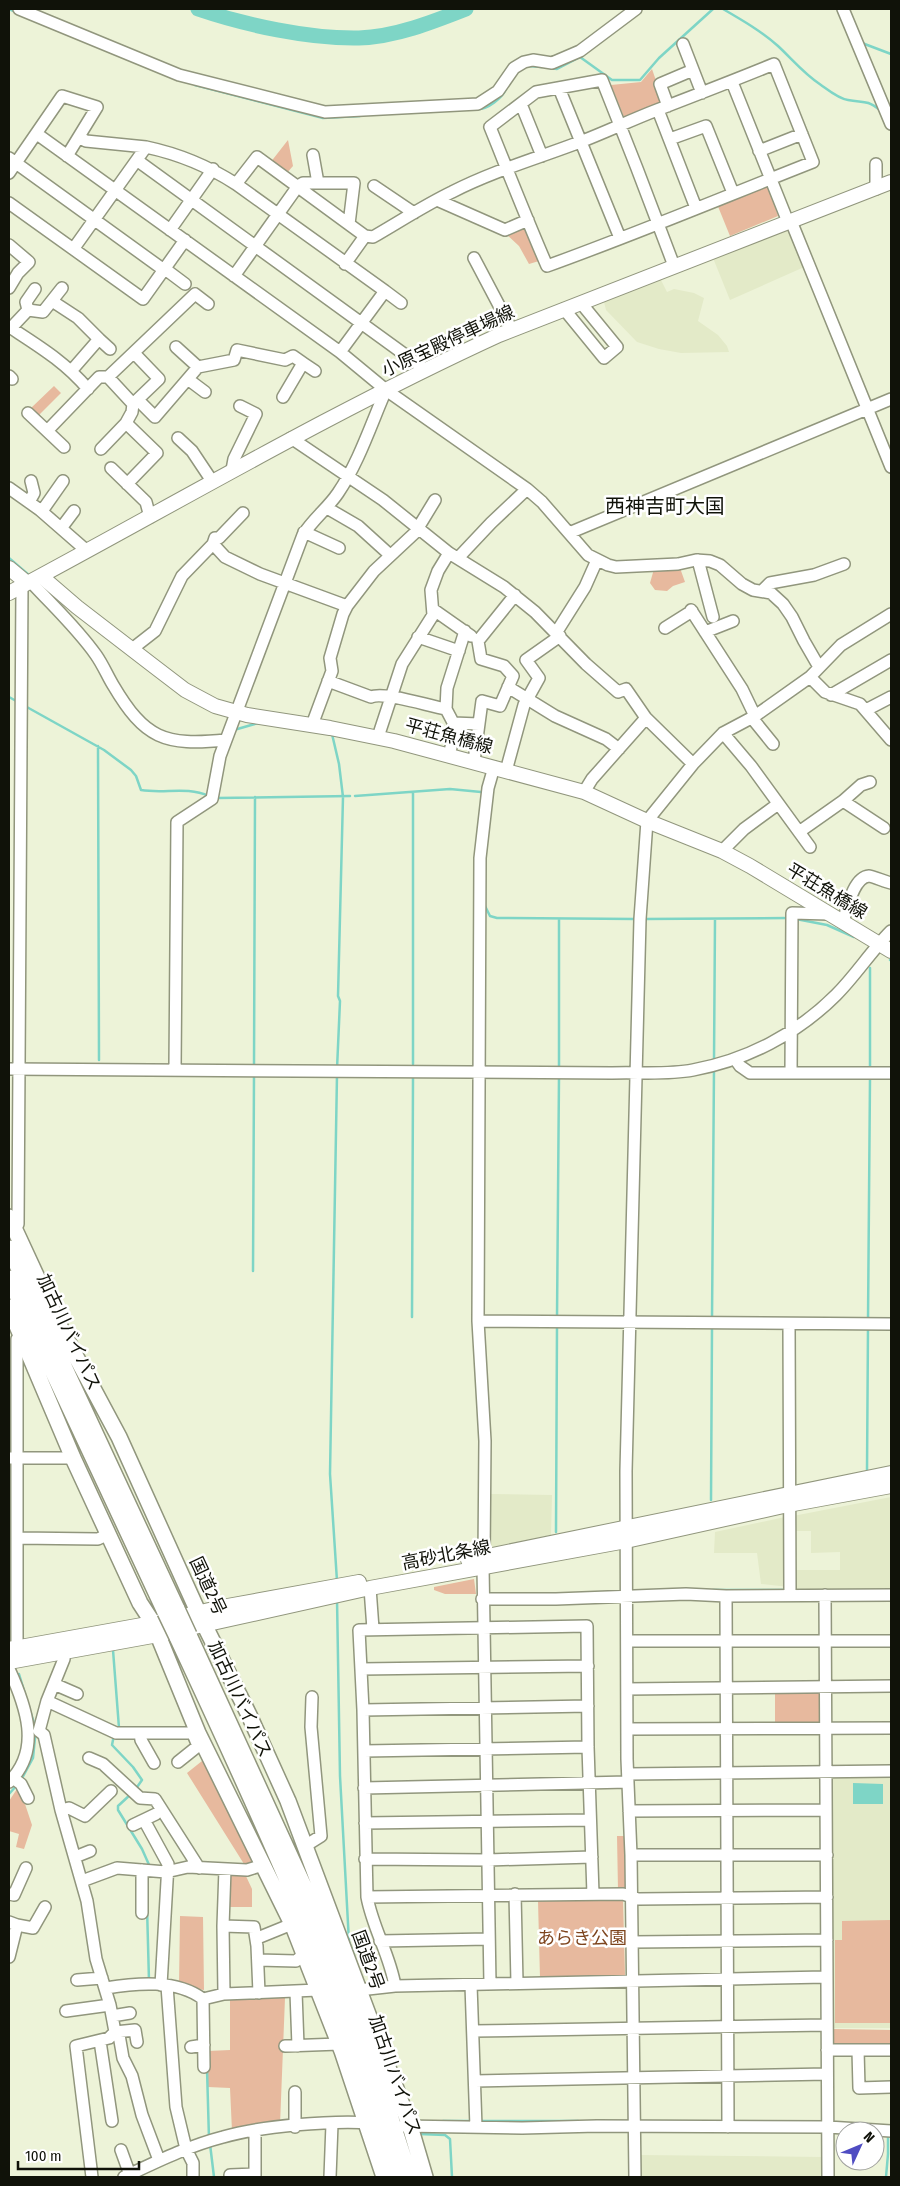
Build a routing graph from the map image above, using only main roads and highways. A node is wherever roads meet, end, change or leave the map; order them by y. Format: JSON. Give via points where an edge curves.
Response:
{"nodes":[{"id":1,"x":891,"y":182,"type":"edge"},
{"id":2,"x":9,"y":568,"type":"edge"},
{"id":3,"x":32,"y":581,"type":"junction"},
{"id":4,"x":9,"y":593,"type":"edge"},
{"id":5,"x":891,"y":951,"type":"edge"},
{"id":6,"x":12,"y":1224,"type":"edge"},
{"id":7,"x":9,"y":1248,"type":"edge"},
{"id":8,"x":9,"y":1278,"type":"edge"},
{"id":9,"x":9,"y":1307,"type":"edge"},
{"id":10,"x":50,"y":1352,"type":"junction"},
{"id":11,"x":891,"y":1473,"type":"edge"},
{"id":12,"x":891,"y":1486,"type":"edge"},
{"id":13,"x":789,"y":1500,"type":"junction"},
{"id":14,"x":483,"y":1562,"type":"junction"},
{"id":15,"x":337,"y":1590,"type":"junction"},
{"id":16,"x":202,"y":1619,"type":"junction"},
{"id":17,"x":155,"y":1629,"type":"junction"},
{"id":18,"x":183,"y":1636,"type":"junction"},
{"id":19,"x":13,"y":1648,"type":"edge"},
{"id":20,"x":9,"y":1662,"type":"edge"},
{"id":21,"x":314,"y":1908,"type":"junction"},
{"id":22,"x":312,"y":1956,"type":"junction"},
{"id":23,"x":384,"y":2177,"type":"edge"},
{"id":24,"x":396,"y":2177,"type":"edge"},
{"id":25,"x":410,"y":2177,"type":"edge"},
{"id":26,"x":425,"y":2177,"type":"edge"}],
"edges":[{"from":1,"to":3,"type":"main road","name":"小原宝殿停車場線","via":[[512,330],[291,438]]},
{"from":2,"to":3,"type":"main road","name":"平荘魚橋線"},
{"from":3,"to":4,"type":"main road","name":"小原宝殿停車場線"},
{"from":3,"to":5,"type":"main road","name":"平荘魚橋線","via":[[77,607],[185,690],[215,706],[378,737],[584,792],[722,851]]},
{"from":6,"to":16,"type":"highway","name":"国道2号","via":[[59,1325],[119,1437]]},
{"from":7,"to":10,"type":"highway","name":"加古川バイパス"},
{"from":8,"to":10,"type":"highway","name":"加古川バイパス"},
{"from":9,"to":17,"type":"highway","via":[[72,1458]]},
{"from":10,"to":16,"type":"highway","via":[[82,1388],[107,1432],[189,1604]]},
{"from":10,"to":17,"type":"highway","via":[[47,1376],[79,1458],[148,1600]]},
{"from":10,"to":18,"type":"highway","name":"加古川バイパス","bridge":true},
{"from":11,"to":13,"type":"main road","name":"高砂北条線"},
{"from":12,"to":13,"type":"main road","name":"高砂北条線"},
{"from":13,"to":14,"type":"main road","name":"高砂北条線","via":[[627,1526]]},
{"from":13,"to":14,"type":"main road","name":"高砂北条線","via":[[626,1541]]},
{"from":14,"to":15,"type":"main road","name":"高砂北条線"},
{"from":14,"to":15,"type":"main road","name":"高砂北条線","via":[[370,1588]]},
{"from":15,"to":16,"type":"main road","name":"高砂北条線"},
{"from":16,"to":17,"type":"main road","name":"高砂北条線"},
{"from":16,"to":21,"type":"highway","via":[[207,1643],[297,1840]]},
{"from":16,"to":26,"type":"highway","name":"国道2号","via":[[288,1801],[364,1990],[411,2126]]},
{"from":17,"to":19,"type":"main road","name":"高砂北条線"},
{"from":17,"to":20,"type":"main road","name":"高砂北条線"},
{"from":17,"to":22,"type":"highway","via":[[195,1733],[292,1924]]},
{"from":17,"to":22,"type":"highway","via":[[168,1644]]},
{"from":18,"to":21,"type":"highway","name":"加古川バイパス"},
{"from":18,"to":22,"type":"highway","name":"加古川バイパス"},
{"from":21,"to":25,"type":"highway","name":"加古川バイパス"},
{"from":22,"to":23,"type":"highway","via":[[318,1990],[369,2123]]},
{"from":22,"to":24,"type":"highway","name":"加古川バイパス","via":[[374,2107]]}]}
